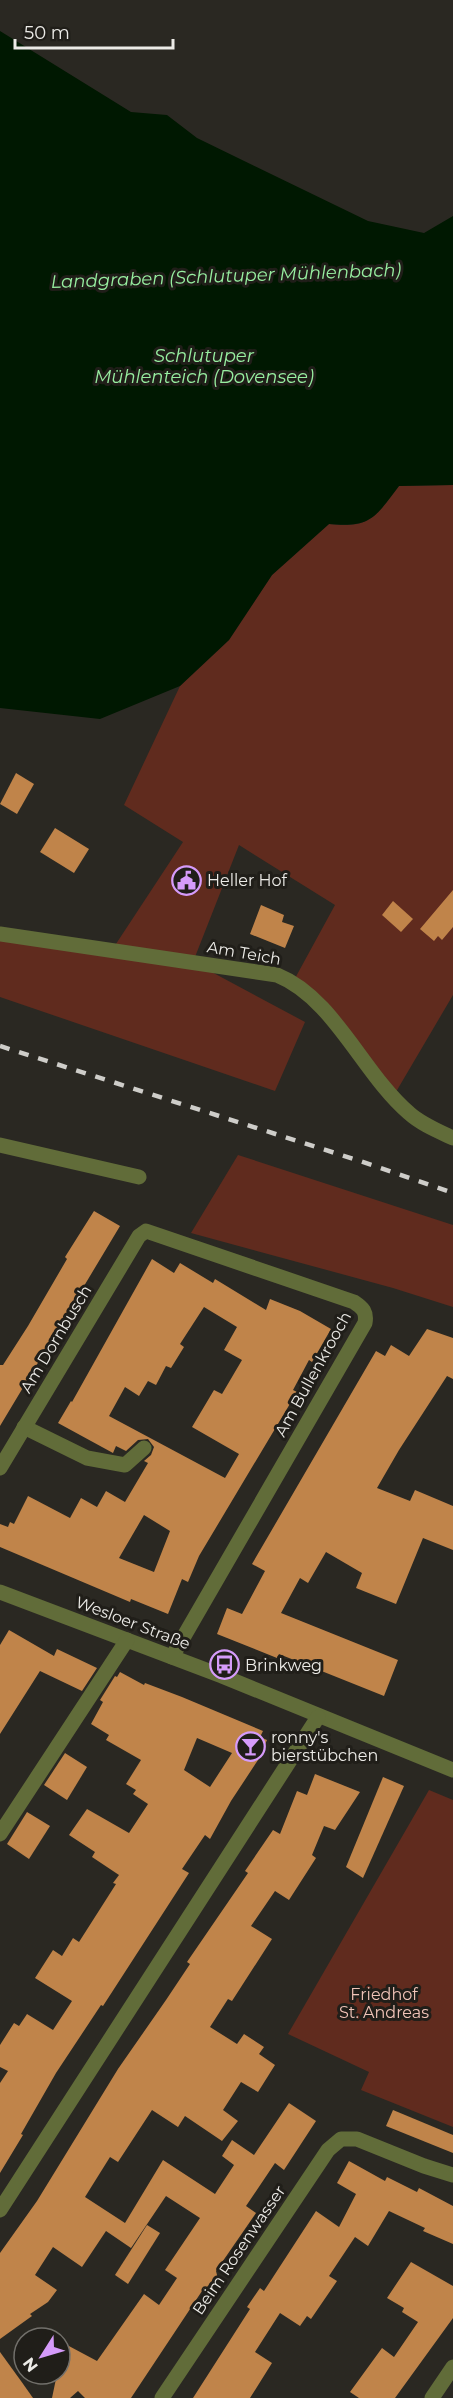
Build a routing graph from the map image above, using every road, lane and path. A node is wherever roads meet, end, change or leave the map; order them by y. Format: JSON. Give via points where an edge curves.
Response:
{"nodes":[{"id":1,"x":0,"y":934,"type":"edge"},
{"id":2,"x":453,"y":1138,"type":"edge"},
{"id":3,"x":0,"y":1145,"type":"edge"},
{"id":4,"x":139,"y":1177,"type":"dead end"},
{"id":5,"x":146,"y":1231,"type":"joint"},
{"id":6,"x":24,"y":1427,"type":"junction"},
{"id":7,"x":144,"y":1448,"type":"dead end"},
{"id":8,"x":0,"y":1468,"type":"edge"},
{"id":9,"x":0,"y":1592,"type":"edge"},
{"id":10,"x":127,"y":1640,"type":"junction"},
{"id":11,"x":172,"y":1657,"type":"junction"},
{"id":12,"x":318,"y":1717,"type":"junction"},
{"id":13,"x":453,"y":1770,"type":"edge"},
{"id":14,"x":0,"y":1834,"type":"edge"},
{"id":15,"x":453,"y":2175,"type":"edge"},
{"id":16,"x":0,"y":2210,"type":"edge"},
{"id":17,"x":453,"y":2367,"type":"edge"},
{"id":18,"x":162,"y":2398,"type":"edge"},
{"id":19,"x":432,"y":2398,"type":"edge"}],
"edges":[{"from":1,"to":2,"type":"street","name":"Am Teich","via":[[277,975],[293,982],[313,999],[410,1114]]},
{"from":3,"to":4,"type":"street"},
{"from":5,"to":6,"type":"street","name":"Am Dornbusch","via":[[139,1236]]},
{"from":5,"to":11,"type":"street","name":"Am Bullenkrooch","via":[[354,1302],[364,1309],[366,1316]]},
{"from":6,"to":7,"type":"street","via":[[87,1458],[124,1465]]},
{"from":6,"to":8,"type":"street","name":"Am Dornbusch"},
{"from":9,"to":10,"type":"street","name":"Wesloer Straße"},
{"from":10,"to":11,"type":"street","name":"Wesloer Straße"},
{"from":10,"to":14,"type":"street"},
{"from":11,"to":12,"type":"street","name":"Wesloer Straße"},
{"from":12,"to":13,"type":"street","name":"Wesloer Straße"},
{"from":12,"to":16,"type":"street"},
{"from":15,"to":18,"type":"street","name":"Beim Rosenwasser","via":[[357,2139],[342,2139],[328,2150]]},
{"from":17,"to":19,"type":"street"}]}
